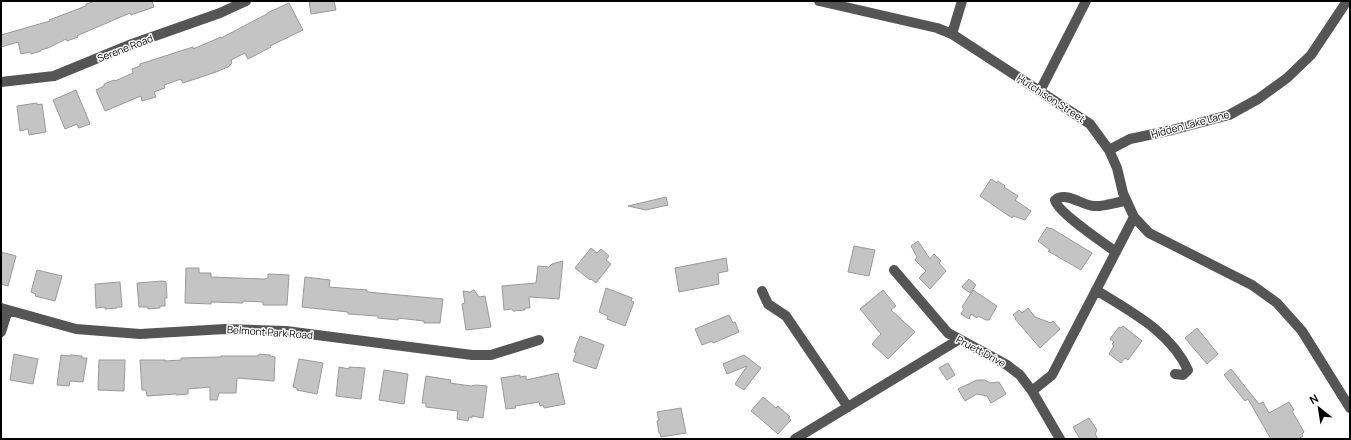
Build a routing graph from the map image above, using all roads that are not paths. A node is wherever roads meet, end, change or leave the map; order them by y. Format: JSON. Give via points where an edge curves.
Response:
{"nodes":[{"id":1,"x":246,"y":1,"type":"edge"},
{"id":2,"x":819,"y":1,"type":"edge"},
{"id":3,"x":962,"y":1,"type":"edge"},
{"id":4,"x":1086,"y":1,"type":"edge"},
{"id":5,"x":1347,"y":1,"type":"edge"},
{"id":6,"x":952,"y":34,"type":"junction"},
{"id":7,"x":1,"y":82,"type":"edge"},
{"id":8,"x":1040,"y":91,"type":"junction"},
{"id":9,"x":1109,"y":150,"type":"junction"},
{"id":10,"x":1126,"y":200,"type":"junction"},
{"id":11,"x":1134,"y":217,"type":"junction"},
{"id":12,"x":1116,"y":252,"type":"junction"},
{"id":13,"x":894,"y":270,"type":"dead end"},
{"id":14,"x":1096,"y":290,"type":"junction"},
{"id":15,"x":762,"y":291,"type":"dead end"},
{"id":16,"x":5,"y":309,"type":"edge"},
{"id":17,"x":1,"y":332,"type":"edge"},
{"id":18,"x":539,"y":340,"type":"dead end"},
{"id":19,"x":958,"y":340,"type":"junction"},
{"id":20,"x":1175,"y":374,"type":"dead end"},
{"id":21,"x":1032,"y":391,"type":"junction"},
{"id":22,"x":848,"y":407,"type":"junction"},
{"id":23,"x":1350,"y":408,"type":"edge"},
{"id":24,"x":795,"y":439,"type":"edge"},
{"id":25,"x":1060,"y":439,"type":"edge"}],
"edges":[{"from":1,"to":7,"type":"street","name":"Serene Road","via":[[54,76]]},
{"from":2,"to":6,"type":"street","name":"Hutchison Street","via":[[937,28]]},
{"from":3,"to":6,"type":"street"},
{"from":4,"to":8,"type":"street"},
{"from":5,"to":9,"type":"street","name":"Hidden Lake Lane","via":[[1310,55],[1287,78],[1258,99],[1229,115],[1130,139]]},
{"from":6,"to":8,"type":"street","name":"Hutchison Street"},
{"from":8,"to":9,"type":"street","name":"Hutchison Street","via":[[1090,124]]},
{"from":9,"to":10,"type":"street","name":"Hutchison Street"},
{"from":10,"to":11,"type":"street","name":"Hutchison Street"},
{"from":10,"to":12,"type":"street","via":[[1096,206],[1064,196],[1055,200],[1056,205],[1064,213]]},
{"from":11,"to":12,"type":"street"},
{"from":11,"to":23,"type":"street","name":"Hutchison Street","via":[[1150,233],[1252,285],[1277,303],[1302,331]]},
{"from":12,"to":14,"type":"street"},
{"from":13,"to":19,"type":"street","name":"Pruett Drive","via":[[948,333]]},
{"from":14,"to":20,"type":"street","via":[[1150,324],[1172,344],[1188,370],[1183,375]]},
{"from":14,"to":21,"type":"street","via":[[1052,376]]},
{"from":15,"to":22,"type":"street","via":[[768,304],[786,316]]},
{"from":16,"to":17,"type":"street"},
{"from":16,"to":18,"type":"street","name":"Belmont Park Road","via":[[76,329],[140,334],[226,329],[286,331],[472,355],[491,355]]},
{"from":19,"to":21,"type":"street","name":"Pruett Drive","via":[[1007,365]]},
{"from":19,"to":22,"type":"street"},
{"from":21,"to":25,"type":"street","name":"Pruett Drive"},
{"from":22,"to":24,"type":"street"}]}
